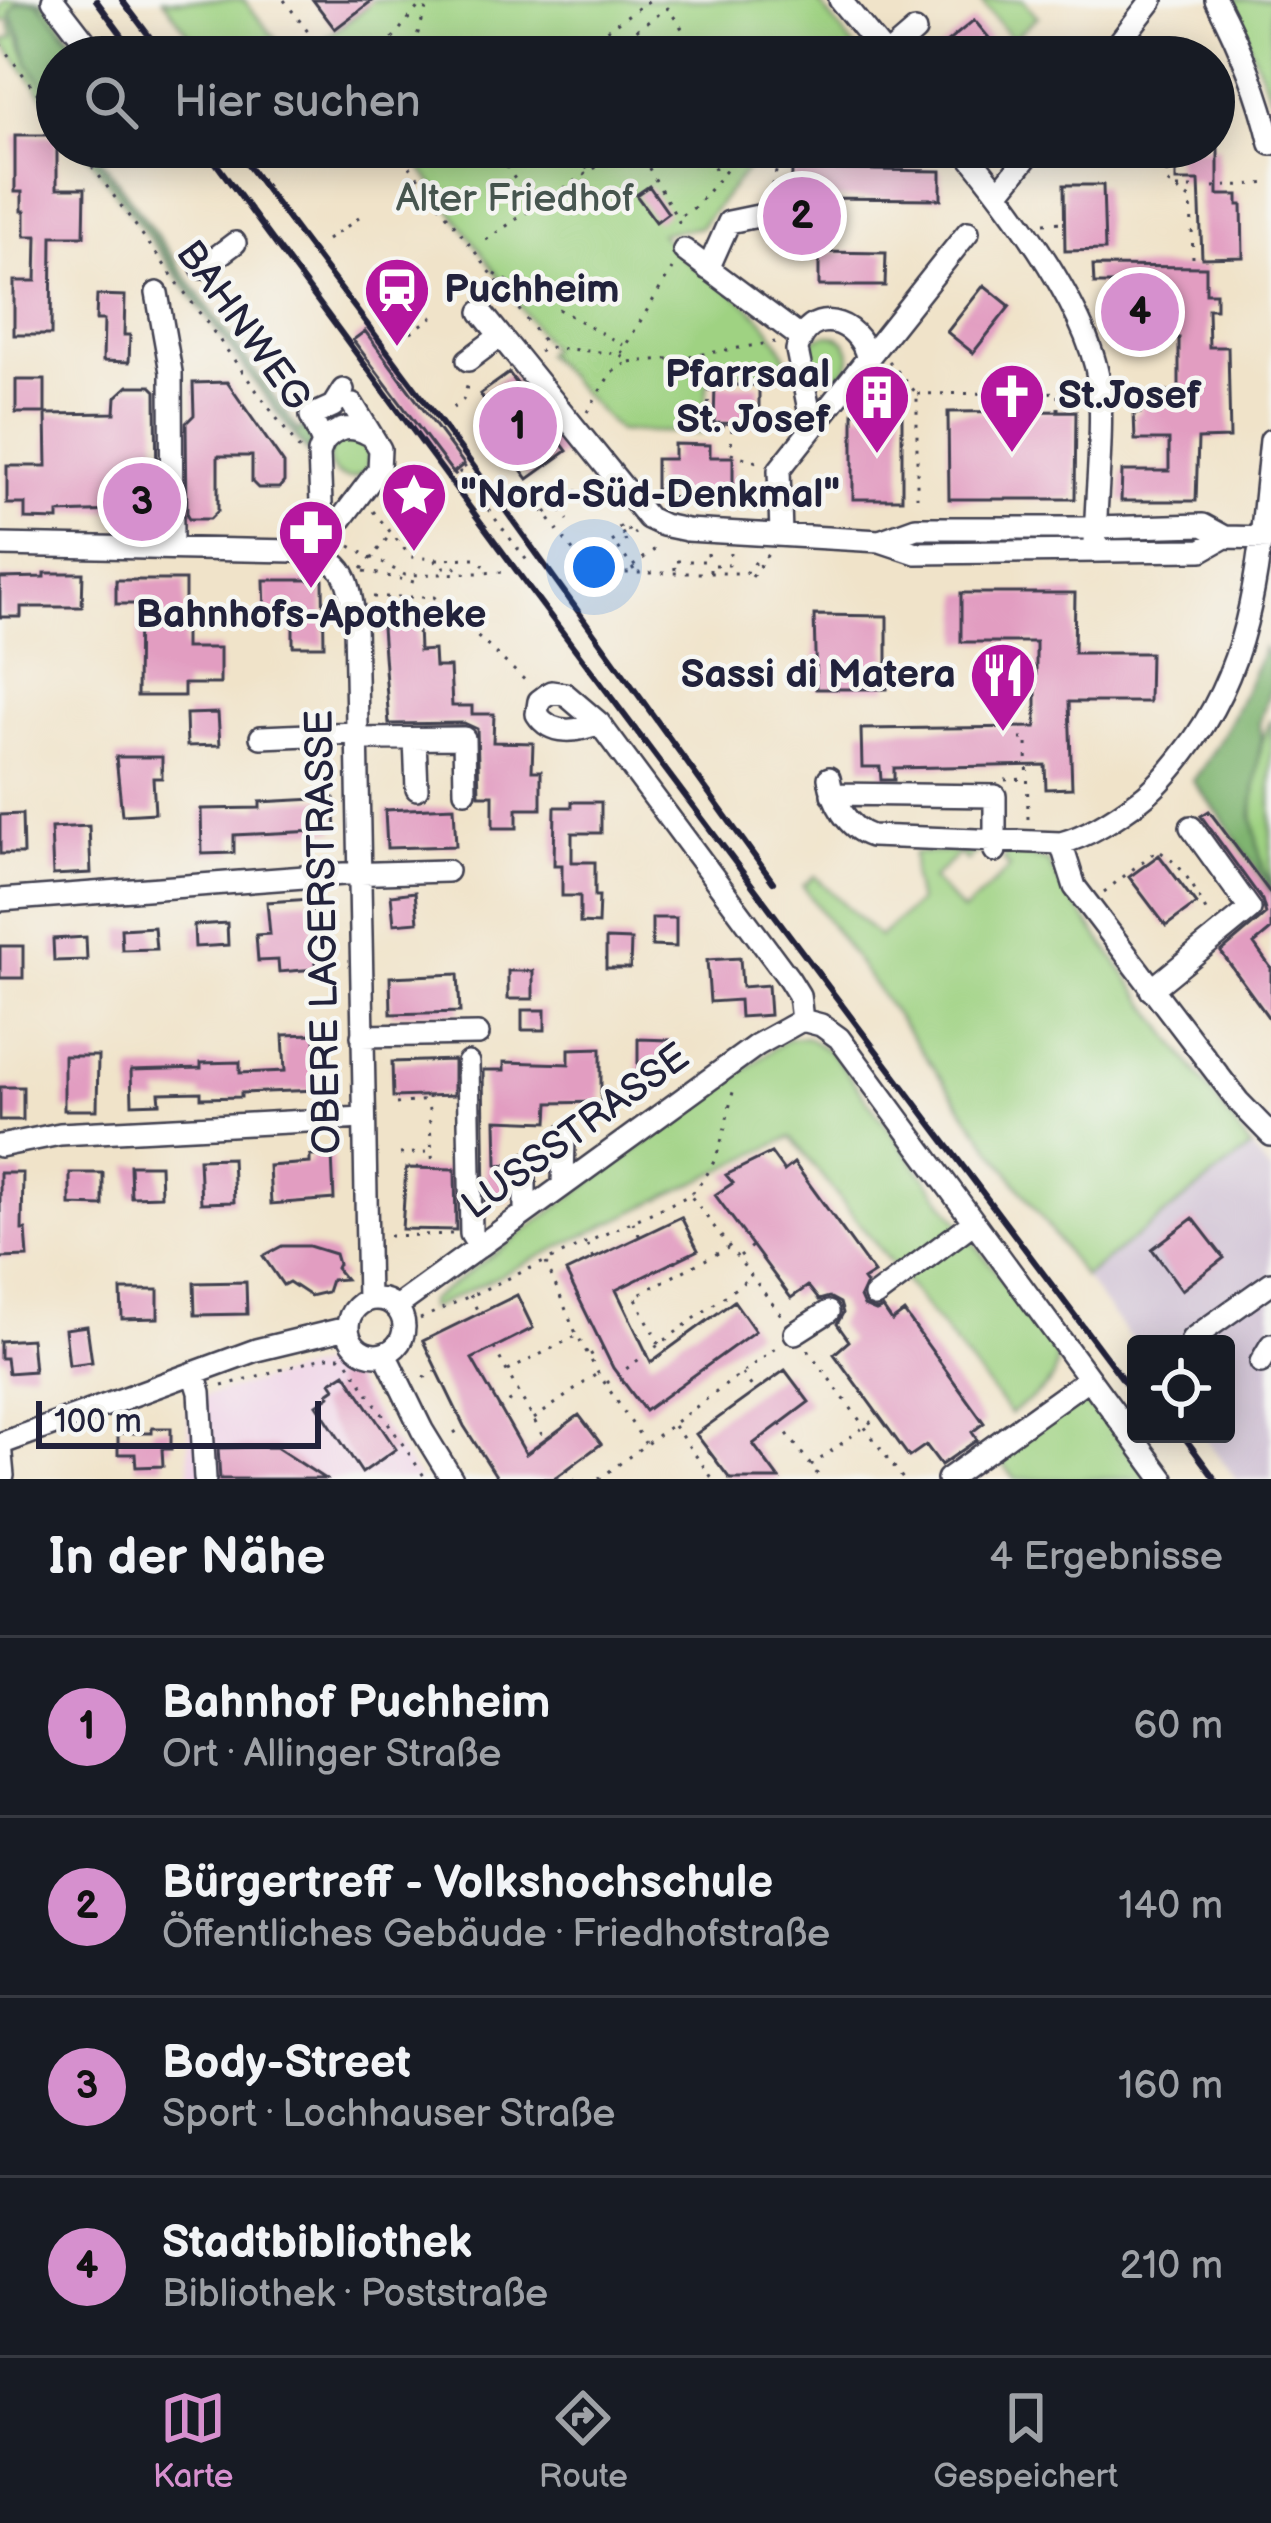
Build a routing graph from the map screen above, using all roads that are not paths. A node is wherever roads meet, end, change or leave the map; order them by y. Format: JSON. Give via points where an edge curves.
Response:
{"nodes":[{"id":1,"x":53,"y":0,"type":"edge"},
{"id":2,"x":840,"y":0,"type":"edge"},
{"id":3,"x":1152,"y":0,"type":"edge"},
{"id":4,"x":1216,"y":0,"type":"edge"},
{"id":5,"x":915,"y":31,"type":"dead end"},
{"id":6,"x":81,"y":36,"type":"edge"},
{"id":7,"x":870,"y":36,"type":"edge"},
{"id":8,"x":910,"y":36,"type":"edge"},
{"id":9,"x":1124,"y":36,"type":"edge"},
{"id":10,"x":1234,"y":36,"type":"edge"},
{"id":11,"x":1235,"y":38,"type":"edge"},
{"id":12,"x":1271,"y":144,"type":"edge"},
{"id":13,"x":980,"y":168,"type":"edge"},
{"id":14,"x":1018,"y":168,"type":"edge"},
{"id":15,"x":1000,"y":191,"type":"junction"},
{"id":16,"x":763,"y":215,"type":"road end"},
{"id":17,"x":968,"y":232,"type":"dead end"},
{"id":18,"x":235,"y":244,"type":"dead end"},
{"id":19,"x":684,"y":250,"type":"road end"},
{"id":20,"x":202,"y":268,"type":"dead end"},
{"id":21,"x":708,"y":268,"type":"junction"},
{"id":22,"x":157,"y":293,"type":"dead end"},
{"id":23,"x":481,"y":312,"type":"dead end"},
{"id":24,"x":500,"y":337,"type":"junction"},
{"id":25,"x":800,"y":338,"type":"junction"},
{"id":26,"x":871,"y":352,"type":"junction"},
{"id":27,"x":470,"y":368,"type":"road end"},
{"id":28,"x":812,"y":425,"type":"junction"},
{"id":29,"x":368,"y":434,"type":"junction"},
{"id":30,"x":1271,"y":440,"type":"edge"},
{"id":31,"x":316,"y":455,"type":"junction"},
{"id":32,"x":374,"y":477,"type":"junction"},
{"id":33,"x":1095,"y":528,"type":"junction"},
{"id":34,"x":781,"y":535,"type":"junction"},
{"id":35,"x":1226,"y":537,"type":"junction"},
{"id":36,"x":1266,"y":538,"type":"edge"},
{"id":37,"x":880,"y":541,"type":"junction"},
{"id":38,"x":0,"y":545,"type":"edge"},
{"id":39,"x":172,"y":548,"type":"junction"},
{"id":40,"x":1095,"y":551,"type":"junction"},
{"id":41,"x":343,"y":561,"type":"junction"},
{"id":42,"x":1260,"y":618,"type":"edge"},
{"id":43,"x":599,"y":723,"type":"junction"},
{"id":44,"x":356,"y":736,"type":"junction"},
{"id":45,"x":261,"y":737,"type":"dead end"},
{"id":46,"x":416,"y":739,"type":"junction"},
{"id":47,"x":417,"y":789,"type":"dead end"},
{"id":48,"x":465,"y":791,"type":"dead end"},
{"id":49,"x":1191,"y":827,"type":"dead end"},
{"id":50,"x":1060,"y":842,"type":"junction"},
{"id":51,"x":995,"y":846,"type":"junction"},
{"id":52,"x":447,"y":871,"type":"dead end"},
{"id":53,"x":358,"y":873,"type":"junction"},
{"id":54,"x":0,"y":900,"type":"edge"},
{"id":55,"x":1151,"y":990,"type":"junction"},
{"id":56,"x":802,"y":1020,"type":"junction"},
{"id":57,"x":478,"y":1034,"type":"dead end"},
{"id":58,"x":362,"y":1036,"type":"junction"},
{"id":59,"x":468,"y":1063,"type":"dead end"},
{"id":60,"x":363,"y":1118,"type":"junction"},
{"id":61,"x":1271,"y":1135,"type":"edge"},
{"id":62,"x":564,"y":1136,"type":"dead end"},
{"id":63,"x":0,"y":1146,"type":"edge"},
{"id":64,"x":525,"y":1165,"type":"dead end"},
{"id":65,"x":563,"y":1184,"type":"junction"},
{"id":66,"x":525,"y":1213,"type":"junction"},
{"id":67,"x":974,"y":1222,"type":"junction"},
{"id":68,"x":475,"y":1240,"type":"junction"},
{"id":69,"x":1271,"y":1283,"type":"edge"},
{"id":70,"x":875,"y":1296,"type":"dead end"},
{"id":71,"x":368,"y":1300,"type":"junction"},
{"id":72,"x":396,"y":1307,"type":"junction"},
{"id":73,"x":828,"y":1312,"type":"dead end"},
{"id":74,"x":347,"y":1328,"type":"junction"},
{"id":75,"x":795,"y":1334,"type":"road end"},
{"id":76,"x":1198,"y":1335,"type":"edge"},
{"id":77,"x":385,"y":1354,"type":"junction"},
{"id":78,"x":1089,"y":1378,"type":"junction"},
{"id":79,"x":197,"y":1383,"type":"junction"},
{"id":80,"x":0,"y":1444,"type":"edge"},
{"id":81,"x":981,"y":1470,"type":"edge"},
{"id":82,"x":3,"y":1476,"type":"edge"},
{"id":83,"x":205,"y":1479,"type":"edge"},
{"id":84,"x":452,"y":1479,"type":"edge"},
{"id":85,"x":949,"y":1479,"type":"edge"},
{"id":86,"x":1163,"y":1479,"type":"edge"}],
"edges":[{"from":1,"to":6,"type":"street"},
{"from":2,"to":7,"type":"street"},
{"from":3,"to":9,"type":"street"},
{"from":4,"to":10,"type":"street"},
{"from":5,"to":8,"type":"street"},
{"from":11,"to":12,"type":"street"},
{"from":13,"to":15,"type":"street"},
{"from":14,"to":15,"type":"street"},
{"from":15,"to":33,"type":"street","via":[[1092,349],[1100,391]]},
{"from":16,"to":21,"type":"street","via":[[729,223]]},
{"from":17,"to":26,"type":"street"},
{"from":18,"to":20,"type":"street"},
{"from":19,"to":21,"type":"street"},
{"from":21,"to":25,"type":"street"},
{"from":22,"to":39,"type":"street","via":[[171,372]]},
{"from":23,"to":24,"type":"street"},
{"from":24,"to":27,"type":"street"},
{"from":24,"to":34,"type":"street","via":[[648,518],[687,530]]},
{"from":25,"to":26,"type":"street","via":[[823,320],[856,333]]},
{"from":25,"to":28,"type":"street"},
{"from":26,"to":28,"type":"street"},
{"from":28,"to":34,"type":"street","via":[[778,470]]},
{"from":29,"to":31,"type":"street","via":[[338,430]]},
{"from":29,"to":31,"type":"street","via":[[348,397],[310,416]]},
{"from":29,"to":32,"type":"street","via":[[380,449]]},
{"from":30,"to":36,"type":"street"},
{"from":31,"to":32,"type":"street","via":[[339,488]]},
{"from":31,"to":41,"type":"street","name":"OBERE LAGERSTRASSE"},
{"from":32,"to":41,"type":"street","via":[[336,526]]},
{"from":33,"to":35,"type":"street","via":[[1203,524]]},
{"from":33,"to":37,"type":"street","via":[[916,528]]},
{"from":33,"to":40,"type":"street"},
{"from":34,"to":37,"type":"street"},
{"from":35,"to":36,"type":"street"},
{"from":35,"to":40,"type":"street","via":[[1202,550]]},
{"from":36,"to":42,"type":"street"},
{"from":37,"to":40,"type":"street","via":[[916,553]]},
{"from":38,"to":39,"type":"street"},
{"from":39,"to":41,"type":"street","via":[[296,551]]},
{"from":41,"to":44,"type":"street","name":"OBERE LAGERSTRASSE","via":[[355,622]]},
{"from":42,"to":50,"type":"street","via":[[1222,697],[1172,769],[1122,814]]},
{"from":43,"to":43,"type":"street","via":[[551,728],[537,714],[539,701],[565,694]]},
{"from":43,"to":56,"type":"street","via":[[789,979]]},
{"from":44,"to":45,"type":"street"},
{"from":44,"to":46,"type":"street"},
{"from":44,"to":53,"type":"street","name":"OBERE LAGERSTRASSE"},
{"from":46,"to":47,"type":"street"},
{"from":46,"to":48,"type":"street","via":[[464,738]]},
{"from":49,"to":55,"type":"street","via":[[1250,909]]},
{"from":50,"to":51,"type":"street"},
{"from":50,"to":55,"type":"street","via":[[1076,887]]},
{"from":51,"to":51,"type":"street","via":[[995,796],[830,786],[859,832]]},
{"from":52,"to":53,"type":"street"},
{"from":53,"to":54,"type":"street"},
{"from":53,"to":58,"type":"street","name":"OBERE LAGERSTRASSE"},
{"from":55,"to":61,"type":"street"},
{"from":56,"to":65,"type":"street","name":"LUSSSTRASSE"},
{"from":56,"to":67,"type":"street","via":[[839,1038]]},
{"from":57,"to":58,"type":"street"},
{"from":58,"to":60,"type":"street","name":"OBERE LAGERSTRASSE"},
{"from":59,"to":68,"type":"street"},
{"from":60,"to":63,"type":"street","via":[[60,1134]]},
{"from":60,"to":71,"type":"street","name":"OBERE LAGERSTRASSE"},
{"from":62,"to":65,"type":"street"},
{"from":64,"to":66,"type":"street"},
{"from":65,"to":66,"type":"street","name":"LUSSSTRASSE"},
{"from":66,"to":68,"type":"street","name":"LUSSSTRASSE"},
{"from":67,"to":70,"type":"street"},
{"from":67,"to":78,"type":"street"},
{"from":68,"to":72,"type":"street","name":"LUSSSTRASSE"},
{"from":69,"to":76,"type":"street"},
{"from":71,"to":72,"type":"street"},
{"from":71,"to":74,"type":"street"},
{"from":72,"to":77,"type":"street","via":[[404,1334]]},
{"from":73,"to":75,"type":"street"},
{"from":74,"to":77,"type":"street","via":[[359,1350]]},
{"from":74,"to":79,"type":"street","via":[[256,1350]]},
{"from":77,"to":84,"type":"street"},
{"from":78,"to":81,"type":"street"},
{"from":78,"to":86,"type":"street"},
{"from":79,"to":80,"type":"street"},
{"from":79,"to":83,"type":"street"},
{"from":80,"to":82,"type":"street"},
{"from":81,"to":85,"type":"street"}]}
